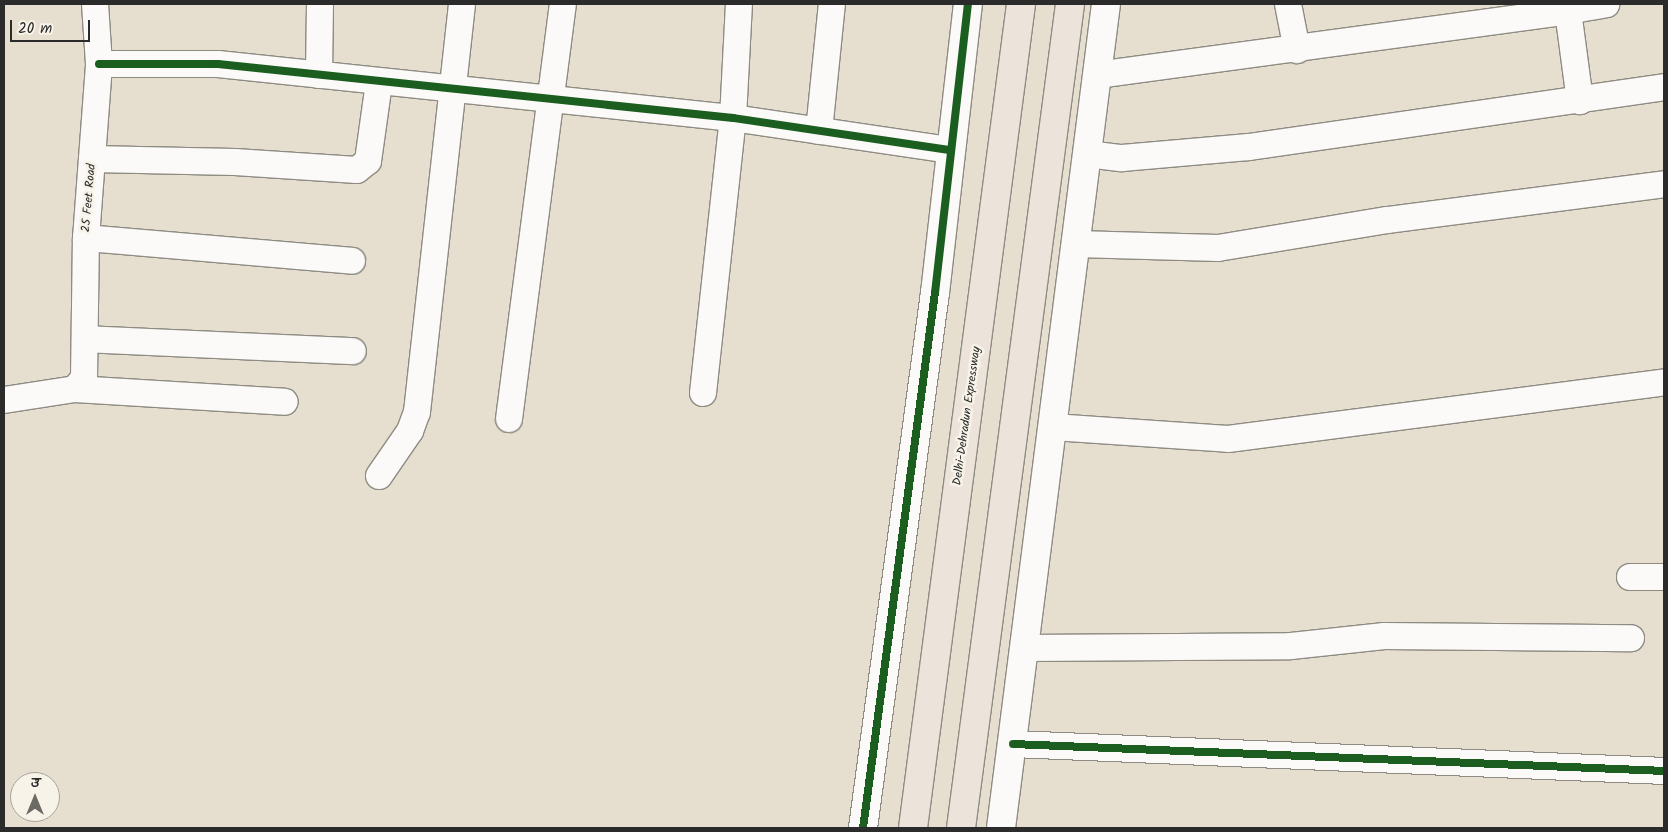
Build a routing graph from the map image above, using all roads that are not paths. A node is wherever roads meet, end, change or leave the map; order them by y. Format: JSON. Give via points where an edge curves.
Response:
{"nodes":[{"id":1,"x":95,"y":4,"type":"edge"},
{"id":2,"x":320,"y":4,"type":"edge"},
{"id":3,"x":462,"y":4,"type":"edge"},
{"id":4,"x":563,"y":4,"type":"edge"},
{"id":5,"x":739,"y":4,"type":"edge"},
{"id":6,"x":832,"y":4,"type":"edge"},
{"id":7,"x":968,"y":4,"type":"edge"},
{"id":8,"x":1021,"y":4,"type":"edge"},
{"id":9,"x":1070,"y":4,"type":"edge"},
{"id":10,"x":1106,"y":4,"type":"edge"},
{"id":11,"x":1288,"y":4,"type":"edge"},
{"id":12,"x":1606,"y":4,"type":"edge"},
{"id":13,"x":1567,"y":7,"type":"edge"},
{"id":14,"x":1297,"y":50,"type":"junction"},
{"id":15,"x":99,"y":64,"type":"junction"},
{"id":16,"x":319,"y":75,"type":"junction"},
{"id":17,"x":1097,"y":75,"type":"junction"},
{"id":18,"x":379,"y":83,"type":"junction"},
{"id":19,"x":1664,"y":88,"type":"edge"},
{"id":20,"x":452,"y":89,"type":"junction"},
{"id":21,"x":549,"y":100,"type":"junction"},
{"id":22,"x":1580,"y":101,"type":"junction"},
{"id":23,"x":733,"y":118,"type":"junction"},
{"id":24,"x":818,"y":131,"type":"junction"},
{"id":25,"x":950,"y":150,"type":"junction"},
{"id":26,"x":1088,"y":154,"type":"junction"},
{"id":27,"x":92,"y":159,"type":"junction"},
{"id":28,"x":1664,"y":184,"type":"edge"},
{"id":29,"x":86,"y":238,"type":"junction"},
{"id":30,"x":1076,"y":244,"type":"junction"},
{"id":31,"x":352,"y":262,"type":"dead end"},
{"id":32,"x":85,"y":339,"type":"junction"},
{"id":33,"x":353,"y":351,"type":"dead end"},
{"id":34,"x":1664,"y":382,"type":"edge"},
{"id":35,"x":75,"y":390,"type":"junction"},
{"id":36,"x":703,"y":393,"type":"dead end"},
{"id":37,"x":4,"y":400,"type":"edge"},
{"id":38,"x":285,"y":402,"type":"dead end"},
{"id":39,"x":510,"y":419,"type":"dead end"},
{"id":40,"x":1053,"y":427,"type":"junction"},
{"id":41,"x":378,"y":476,"type":"dead end"},
{"id":42,"x":1630,"y":577,"type":"dead end"},
{"id":43,"x":1664,"y":577,"type":"edge"},
{"id":44,"x":1631,"y":638,"type":"dead end"},
{"id":45,"x":1025,"y":648,"type":"junction"},
{"id":46,"x":1013,"y":744,"type":"junction"},
{"id":47,"x":1664,"y":771,"type":"edge"},
{"id":48,"x":863,"y":828,"type":"edge"},
{"id":49,"x":913,"y":828,"type":"edge"},
{"id":50,"x":961,"y":828,"type":"edge"},
{"id":51,"x":1001,"y":828,"type":"edge"}],
"edges":[{"from":1,"to":15,"type":"street","name":"25 Feet Road"},
{"from":2,"to":16,"type":"street"},
{"from":3,"to":20,"type":"street"},
{"from":4,"to":21,"type":"street"},
{"from":5,"to":23,"type":"street"},
{"from":6,"to":24,"type":"street"},
{"from":7,"to":25,"type":"street"},
{"from":8,"to":49,"type":"highway","name":"Delhi-Dehradun Expressway"},
{"from":9,"to":50,"type":"highway"},
{"from":10,"to":17,"type":"street"},
{"from":11,"to":14,"type":"street"},
{"from":12,"to":13,"type":"street"},
{"from":13,"to":14,"type":"street"},
{"from":13,"to":22,"type":"street"},
{"from":14,"to":17,"type":"street"},
{"from":15,"to":16,"type":"street","via":[[218,64]]},
{"from":15,"to":27,"type":"street","name":"25 Feet Road"},
{"from":16,"to":18,"type":"street"},
{"from":17,"to":26,"type":"street"},
{"from":18,"to":20,"type":"street"},
{"from":18,"to":27,"type":"street","via":[[368,161],[365,167],[357,170],[235,162]]},
{"from":19,"to":22,"type":"street"},
{"from":20,"to":21,"type":"street"},
{"from":20,"to":41,"type":"street","via":[[418,412],[410,431]]},
{"from":21,"to":23,"type":"street"},
{"from":21,"to":39,"type":"street"},
{"from":22,"to":26,"type":"street","via":[[1249,147],[1122,158]]},
{"from":23,"to":24,"type":"street"},
{"from":23,"to":36,"type":"street"},
{"from":24,"to":25,"type":"street"},
{"from":25,"to":48,"type":"street","via":[[933,303]]},
{"from":26,"to":30,"type":"street"},
{"from":27,"to":29,"type":"street","name":"25 Feet Road"},
{"from":28,"to":30,"type":"street","via":[[1388,220],[1218,248]]},
{"from":29,"to":31,"type":"street"},
{"from":29,"to":32,"type":"street","name":"25 Feet Road"},
{"from":30,"to":40,"type":"street"},
{"from":32,"to":33,"type":"street"},
{"from":32,"to":35,"type":"street","name":"25 Feet Road","via":[[84,378]]},
{"from":34,"to":40,"type":"street","via":[[1228,438]]},
{"from":35,"to":37,"type":"street"},
{"from":35,"to":38,"type":"street"},
{"from":40,"to":45,"type":"street"},
{"from":42,"to":43,"type":"street"},
{"from":44,"to":45,"type":"street","via":[[1384,636],[1291,646]]},
{"from":45,"to":46,"type":"street"},
{"from":46,"to":47,"type":"street"},
{"from":46,"to":51,"type":"street"}]}
